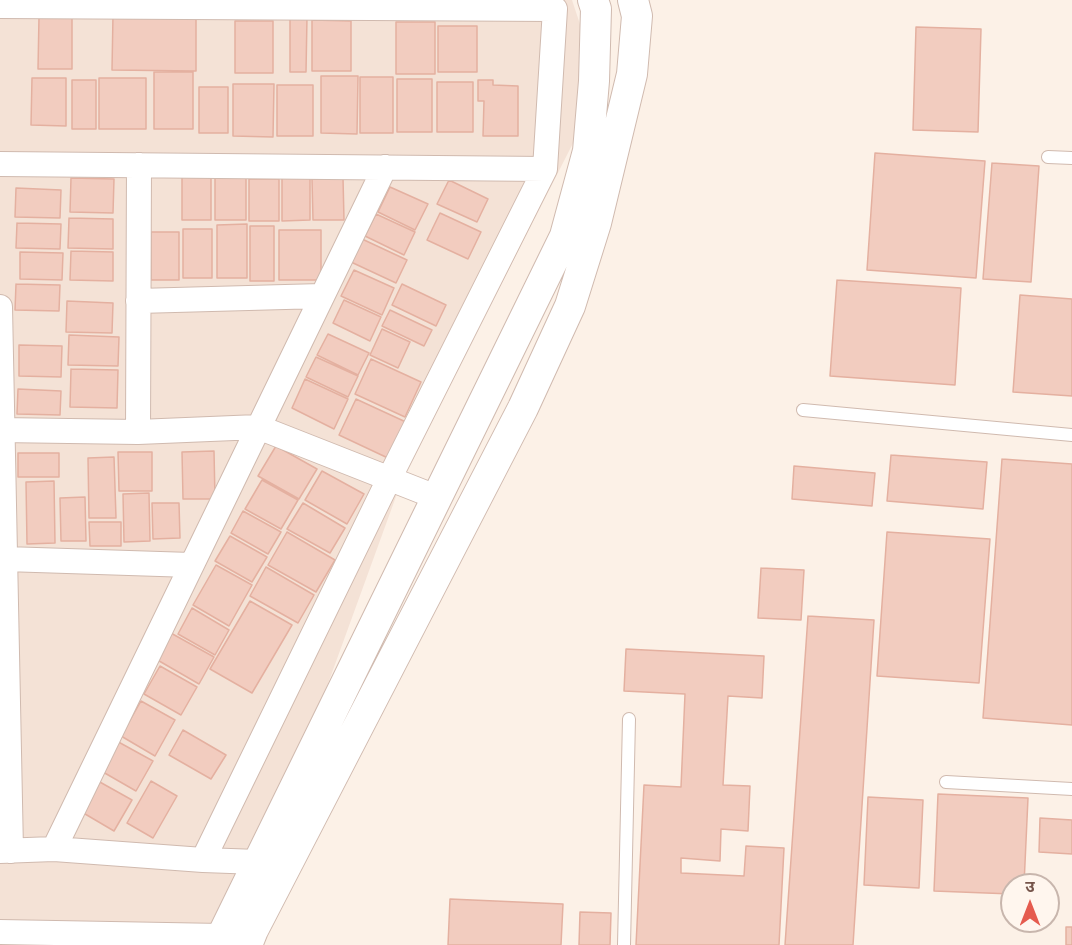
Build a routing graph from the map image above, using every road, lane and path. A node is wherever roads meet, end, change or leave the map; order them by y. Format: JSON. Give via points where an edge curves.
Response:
{"nodes":[{"id":1,"x":593,"y":0,"type":"edge"},
{"id":2,"x":633,"y":0,"type":"edge"},
{"id":3,"x":7,"y":4,"type":"edge"},
{"id":4,"x":1048,"y":157,"type":"dead end"},
{"id":5,"x":1072,"y":158,"type":"edge"},
{"id":6,"x":0,"y":164,"type":"edge"},
{"id":7,"x":139,"y":165,"type":"junction"},
{"id":8,"x":385,"y":167,"type":"junction"},
{"id":9,"x":544,"y":169,"type":"junction"},
{"id":10,"x":322,"y":296,"type":"junction"},
{"id":11,"x":138,"y":301,"type":"junction"},
{"id":12,"x":0,"y":307,"type":"edge"},
{"id":13,"x":803,"y":410,"type":"dead end"},
{"id":14,"x":258,"y":427,"type":"junction"},
{"id":15,"x":1,"y":430,"type":"edge"},
{"id":16,"x":138,"y":432,"type":"junction"},
{"id":17,"x":1072,"y":435,"type":"edge"},
{"id":18,"x":389,"y":479,"type":"junction"},
{"id":19,"x":436,"y":497,"type":"junction"},
{"id":20,"x":5,"y":559,"type":"junction"},
{"id":21,"x":191,"y":565,"type":"junction"},
{"id":22,"x":628,"y":719,"type":"dead end"},
{"id":23,"x":946,"y":782,"type":"dead end"},
{"id":24,"x":1072,"y":789,"type":"edge"},
{"id":25,"x":54,"y":849,"type":"junction"},
{"id":26,"x":5,"y":851,"type":"edge"},
{"id":27,"x":203,"y":860,"type":"junction"},
{"id":28,"x":258,"y":862,"type":"junction"},
{"id":29,"x":0,"y":932,"type":"edge"},
{"id":30,"x":229,"y":942,"type":"edge"},
{"id":31,"x":624,"y":945,"type":"edge"}],
"edges":[{"from":1,"to":19,"type":"street","via":[[595,45],[588,151],[564,236]]},
{"from":2,"to":30,"type":"street","via":[[637,16],[632,74],[596,223],[570,306],[523,408],[253,930]]},
{"from":3,"to":9,"type":"street","via":[[555,9]]},
{"from":4,"to":5,"type":"lane"},
{"from":6,"to":7,"type":"street"},
{"from":7,"to":8,"type":"street"},
{"from":7,"to":11,"type":"street"},
{"from":8,"to":9,"type":"street"},
{"from":8,"to":10,"type":"street"},
{"from":9,"to":18,"type":"street"},
{"from":10,"to":11,"type":"street"},
{"from":10,"to":14,"type":"street"},
{"from":11,"to":16,"type":"street"},
{"from":12,"to":15,"type":"street"},
{"from":13,"to":17,"type":"lane"},
{"from":14,"to":16,"type":"street"},
{"from":14,"to":18,"type":"street"},
{"from":14,"to":21,"type":"street"},
{"from":15,"to":16,"type":"street"},
{"from":15,"to":20,"type":"street"},
{"from":18,"to":19,"type":"street"},
{"from":18,"to":27,"type":"street"},
{"from":19,"to":28,"type":"street"},
{"from":20,"to":21,"type":"street"},
{"from":20,"to":26,"type":"street"},
{"from":21,"to":25,"type":"street"},
{"from":22,"to":31,"type":"lane"},
{"from":23,"to":24,"type":"lane"},
{"from":25,"to":26,"type":"street"},
{"from":25,"to":27,"type":"street"},
{"from":27,"to":28,"type":"street"},
{"from":28,"to":30,"type":"street"},
{"from":29,"to":30,"type":"street"}]}
